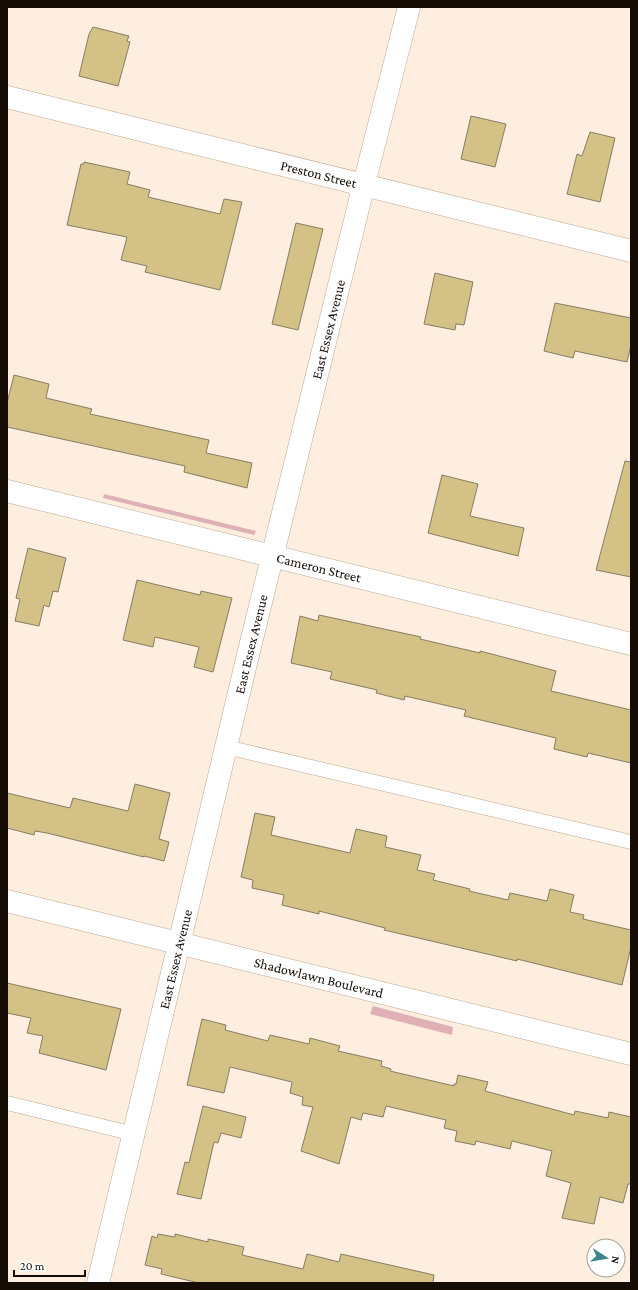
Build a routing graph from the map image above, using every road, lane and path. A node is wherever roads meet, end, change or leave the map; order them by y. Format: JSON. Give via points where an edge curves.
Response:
{"nodes":[{"id":1,"x":409,"y":7,"type":"edge"},
{"id":2,"x":7,"y":97,"type":"edge"},
{"id":3,"x":364,"y":184,"type":"junction"},
{"id":4,"x":631,"y":251,"type":"edge"},
{"id":5,"x":7,"y":491,"type":"edge"},
{"id":6,"x":273,"y":555,"type":"junction"},
{"id":7,"x":631,"y":644,"type":"edge"},
{"id":8,"x":226,"y":747,"type":"junction"},
{"id":9,"x":631,"y":842,"type":"edge"},
{"id":10,"x":7,"y":901,"type":"edge"},
{"id":11,"x":180,"y":944,"type":"junction"},
{"id":12,"x":631,"y":1054,"type":"edge"},
{"id":13,"x":7,"y":1103,"type":"edge"},
{"id":14,"x":134,"y":1134,"type":"junction"},
{"id":15,"x":98,"y":1283,"type":"edge"}],
"edges":[{"from":1,"to":3,"type":"street","name":"East Essex Avenue"},
{"from":2,"to":3,"type":"street","name":"Preston Street"},
{"from":3,"to":4,"type":"street","name":"Preston Street"},
{"from":3,"to":6,"type":"street","name":"East Essex Avenue"},
{"from":5,"to":6,"type":"street","name":"Cameron Street"},
{"from":6,"to":7,"type":"street","name":"Cameron Street"},
{"from":6,"to":8,"type":"street","name":"East Essex Avenue"},
{"from":8,"to":9,"type":"lane"},
{"from":8,"to":11,"type":"street","name":"East Essex Avenue"},
{"from":10,"to":11,"type":"street","name":"Shadowlawn Boulevard"},
{"from":11,"to":12,"type":"street","name":"Shadowlawn Boulevard"},
{"from":11,"to":14,"type":"street","name":"East Essex Avenue"},
{"from":13,"to":14,"type":"lane"},
{"from":14,"to":15,"type":"street","name":"East Essex Avenue"}]}
